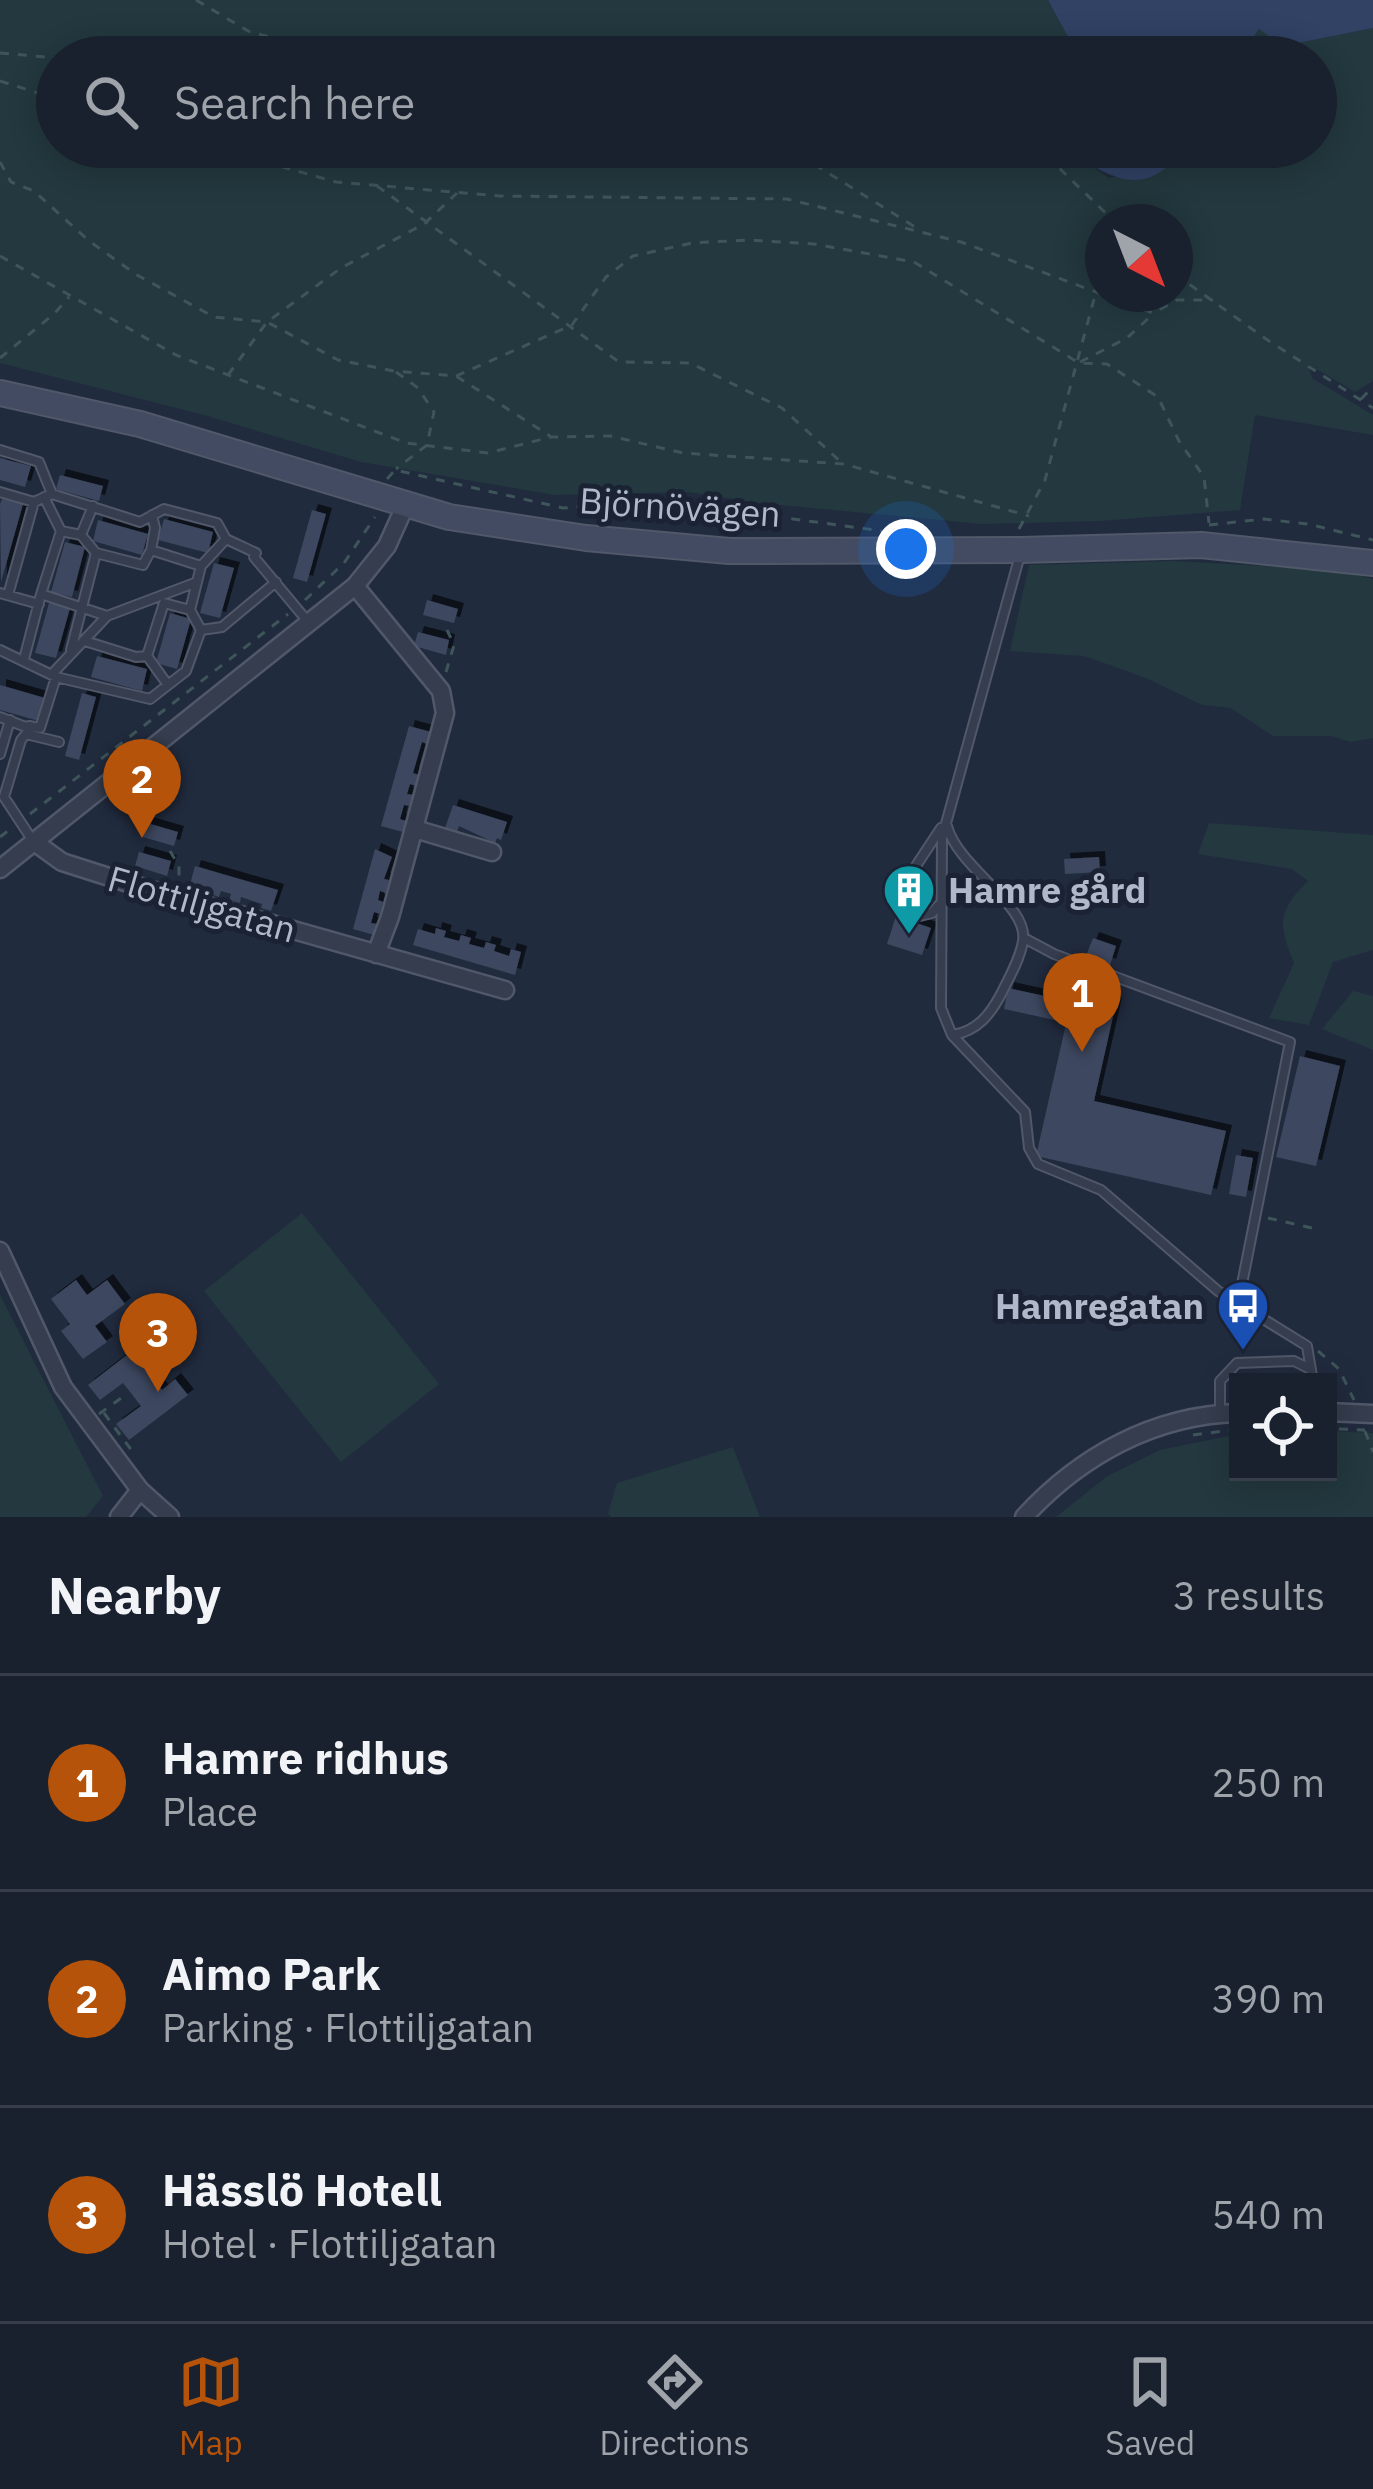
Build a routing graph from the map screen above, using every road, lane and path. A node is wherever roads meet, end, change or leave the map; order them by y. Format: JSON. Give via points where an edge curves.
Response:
{"nodes":[{"id":1,"x":196,"y":0,"type":"edge"},
{"id":2,"x":266,"y":36,"type":"edge"},
{"id":3,"x":0,"y":52,"type":"edge"},
{"id":4,"x":36,"y":56,"type":"edge"},
{"id":5,"x":0,"y":81,"type":"edge"},
{"id":6,"x":36,"y":92,"type":"edge"},
{"id":7,"x":0,"y":162,"type":"edge"},
{"id":8,"x":286,"y":168,"type":"edge"},
{"id":9,"x":820,"y":168,"type":"edge"},
{"id":10,"x":1059,"y":168,"type":"edge"},
{"id":11,"x":376,"y":185,"type":"junction"},
{"id":12,"x":459,"y":192,"type":"junction"},
{"id":13,"x":1096,"y":204,"type":"edge"},
{"id":14,"x":424,"y":224,"type":"junction"},
{"id":15,"x":923,"y":233,"type":"junction"},
{"id":16,"x":0,"y":256,"type":"edge"},
{"id":17,"x":1193,"y":286,"type":"edge"},
{"id":18,"x":1085,"y":291,"type":"edge"},
{"id":19,"x":70,"y":295,"type":"junction"},
{"id":20,"x":1213,"y":300,"type":"junction"},
{"id":21,"x":1092,"y":312,"type":"edge"},
{"id":22,"x":1148,"y":312,"type":"edge"},
{"id":23,"x":1154,"y":314,"type":"junction"},
{"id":24,"x":267,"y":322,"type":"junction"},
{"id":25,"x":572,"y":325,"type":"junction"},
{"id":26,"x":0,"y":358,"type":"edge"},
{"id":27,"x":1079,"y":363,"type":"junction"},
{"id":28,"x":394,"y":371,"type":"junction"},
{"id":29,"x":228,"y":375,"type":"junction"},
{"id":30,"x":456,"y":376,"type":"junction"},
{"id":31,"x":1373,"y":387,"type":"edge"},
{"id":32,"x":0,"y":393,"type":"edge"},
{"id":33,"x":1360,"y":400,"type":"junction"},
{"id":34,"x":1373,"y":409,"type":"edge"},
{"id":35,"x":551,"y":437,"type":"junction"},
{"id":36,"x":427,"y":446,"type":"junction"},
{"id":37,"x":0,"y":450,"type":"edge"},
{"id":38,"x":844,"y":464,"type":"junction"},
{"id":39,"x":394,"y":470,"type":"junction"},
{"id":40,"x":0,"y":492,"type":"edge"},
{"id":41,"x":48,"y":496,"type":"junction"},
{"id":42,"x":34,"y":502,"type":"junction"},
{"id":43,"x":393,"y":502,"type":"junction"},
{"id":44,"x":93,"y":506,"type":"junction"},
{"id":45,"x":152,"y":515,"type":"junction"},
{"id":46,"x":1029,"y":516,"type":"junction"},
{"id":47,"x":1195,"y":525,"type":"dead end"},
{"id":48,"x":1210,"y":525,"type":"junction"},
{"id":49,"x":61,"y":531,"type":"junction"},
{"id":50,"x":891,"y":532,"type":"dead end"},
{"id":51,"x":81,"y":535,"type":"junction"},
{"id":52,"x":226,"y":539,"type":"junction"},
{"id":53,"x":1373,"y":539,"type":"edge"},
{"id":54,"x":1023,"y":540,"type":"junction"},
{"id":55,"x":152,"y":550,"type":"junction"},
{"id":56,"x":96,"y":553,"type":"junction"},
{"id":57,"x":1373,"y":563,"type":"edge"},
{"id":58,"x":201,"y":566,"type":"junction"},
{"id":59,"x":197,"y":582,"type":"junction"},
{"id":60,"x":275,"y":582,"type":"junction"},
{"id":61,"x":356,"y":586,"type":"junction"},
{"id":62,"x":4,"y":594,"type":"edge"},
{"id":63,"x":40,"y":599,"type":"junction"},
{"id":64,"x":162,"y":600,"type":"junction"},
{"id":65,"x":82,"y":607,"type":"junction"},
{"id":66,"x":296,"y":607,"type":"junction"},
{"id":67,"x":190,"y":610,"type":"junction"},
{"id":68,"x":107,"y":616,"type":"junction"},
{"id":69,"x":310,"y":624,"type":"junction"},
{"id":70,"x":201,"y":629,"type":"junction"},
{"id":71,"x":447,"y":630,"type":"dead end"},
{"id":72,"x":84,"y":640,"type":"junction"},
{"id":73,"x":2,"y":654,"type":"edge"},
{"id":74,"x":70,"y":656,"type":"junction"},
{"id":75,"x":147,"y":656,"type":"junction"},
{"id":76,"x":24,"y":660,"type":"junction"},
{"id":77,"x":54,"y":675,"type":"junction"},
{"id":78,"x":167,"y":686,"type":"junction"},
{"id":79,"x":441,"y":691,"type":"junction"},
{"id":80,"x":5,"y":718,"type":"edge"},
{"id":81,"x":31,"y":729,"type":"junction"},
{"id":82,"x":58,"y":742,"type":"dead end"},
{"id":83,"x":0,"y":751,"type":"edge"},
{"id":84,"x":2,"y":799,"type":"edge"},
{"id":85,"x":22,"y":820,"type":"junction"},
{"id":86,"x":946,"y":820,"type":"junction"},
{"id":87,"x":415,"y":830,"type":"junction"},
{"id":88,"x":0,"y":837,"type":"edge"},
{"id":89,"x":33,"y":841,"type":"junction"},
{"id":90,"x":170,"y":851,"type":"dead end"},
{"id":91,"x":492,"y":852,"type":"dead end"},
{"id":92,"x":0,"y":869,"type":"edge"},
{"id":93,"x":175,"y":897,"type":"junction"},
{"id":94,"x":940,"y":904,"type":"junction"},
{"id":95,"x":1024,"y":938,"type":"junction"},
{"id":96,"x":376,"y":954,"type":"junction"},
{"id":97,"x":505,"y":990,"type":"dead end"},
{"id":98,"x":952,"y":1035,"type":"junction"},
{"id":99,"x":1254,"y":1219,"type":"junction"},
{"id":100,"x":1312,"y":1228,"type":"dead end"},
{"id":101,"x":0,"y":1251,"type":"edge"},
{"id":102,"x":1238,"y":1304,"type":"junction"},
{"id":103,"x":1306,"y":1346,"type":"junction"},
{"id":104,"x":1311,"y":1370,"type":"junction"},
{"id":105,"x":1312,"y":1373,"type":"edge"},
{"id":106,"x":128,"y":1393,"type":"dead end"},
{"id":107,"x":1229,"y":1413,"type":"edge"},
{"id":108,"x":1366,"y":1413,"type":"edge"},
{"id":109,"x":95,"y":1417,"type":"junction"},
{"id":110,"x":1229,"y":1431,"type":"edge"},
{"id":111,"x":1191,"y":1435,"type":"dead end"},
{"id":112,"x":132,"y":1451,"type":"dead end"},
{"id":113,"x":1373,"y":1452,"type":"edge"},
{"id":114,"x":140,"y":1490,"type":"junction"},
{"id":115,"x":119,"y":1517,"type":"edge"},
{"id":116,"x":170,"y":1517,"type":"edge"},
{"id":117,"x":1024,"y":1517,"type":"edge"}],
"edges":[{"from":1,"to":2,"type":"path"},
{"from":3,"to":4,"type":"path"},
{"from":5,"to":6,"type":"path"},
{"from":7,"to":24,"type":"path","via":[[11,182],[34,191],[137,275],[214,317]]},
{"from":8,"to":11,"type":"path"},
{"from":9,"to":15,"type":"path"},
{"from":10,"to":13,"type":"path"},
{"from":11,"to":12,"type":"path"},
{"from":11,"to":14,"type":"path"},
{"from":12,"to":14,"type":"path"},
{"from":12,"to":15,"type":"path","via":[[787,199]]},
{"from":14,"to":24,"type":"path","via":[[341,268]]},
{"from":14,"to":25,"type":"path"},
{"from":15,"to":18,"type":"path"},
{"from":16,"to":19,"type":"path"},
{"from":17,"to":20,"type":"path"},
{"from":19,"to":26,"type":"path"},
{"from":19,"to":29,"type":"path"},
{"from":20,"to":23,"type":"path","via":[[1177,300]]},
{"from":20,"to":33,"type":"path"},
{"from":21,"to":27,"type":"path"},
{"from":22,"to":23,"type":"path"},
{"from":23,"to":27,"type":"path"},
{"from":24,"to":28,"type":"path","via":[[338,360]]},
{"from":24,"to":29,"type":"path"},
{"from":25,"to":27,"type":"path","via":[[606,277],[633,256],[692,242],[814,244],[914,262]]},
{"from":25,"to":30,"type":"path"},
{"from":25,"to":38,"type":"path","via":[[619,362],[690,363],[782,408]]},
{"from":27,"to":46,"type":"path"},
{"from":27,"to":48,"type":"path","via":[[1107,364],[1159,397],[1204,477]]},
{"from":28,"to":30,"type":"path"},
{"from":28,"to":36,"type":"path","via":[[434,412]]},
{"from":29,"to":36,"type":"path"},
{"from":30,"to":35,"type":"path"},
{"from":31,"to":33,"type":"path"},
{"from":32,"to":43,"type":"main road","name":"Björnövägen","via":[[140,424]]},
{"from":33,"to":34,"type":"path"},
{"from":35,"to":36,"type":"path","via":[[488,453]]},
{"from":35,"to":38,"type":"path","via":[[610,436],[683,453]]},
{"from":36,"to":39,"type":"path"},
{"from":37,"to":41,"type":"lane","via":[[39,463]]},
{"from":38,"to":46,"type":"path"},
{"from":39,"to":43,"type":"path"},
{"from":39,"to":50,"type":"path","via":[[563,508],[661,500]]},
{"from":40,"to":42,"type":"lane"},
{"from":41,"to":42,"type":"lane"},
{"from":41,"to":44,"type":"lane"},
{"from":41,"to":49,"type":"lane"},
{"from":42,"to":62,"type":"lane"},
{"from":43,"to":54,"type":"main road","name":"Björnövägen","via":[[494,526],[690,549]]},
{"from":43,"to":61,"type":"street","via":[[387,546]]},
{"from":43,"to":66,"type":"path"},
{"from":44,"to":45,"type":"lane","via":[[140,522]]},
{"from":44,"to":51,"type":"lane"},
{"from":45,"to":52,"type":"lane","via":[[164,509],[217,523]]},
{"from":45,"to":55,"type":"lane"},
{"from":46,"to":54,"type":"path"},
{"from":47,"to":48,"type":"path"},
{"from":48,"to":53,"type":"path","via":[[1264,519]]},
{"from":49,"to":51,"type":"lane"},
{"from":49,"to":63,"type":"lane"},
{"from":51,"to":56,"type":"lane"},
{"from":52,"to":58,"type":"lane"},
{"from":52,"to":60,"type":"lane","via":[[255,555]]},
{"from":54,"to":57,"type":"main road","name":"Björnövägen","via":[[1201,544]]},
{"from":54,"to":86,"type":"lane"},
{"from":55,"to":56,"type":"lane","via":[[143,565]]},
{"from":55,"to":58,"type":"lane"},
{"from":56,"to":65,"type":"lane"},
{"from":58,"to":59,"type":"lane"},
{"from":59,"to":64,"type":"lane"},
{"from":59,"to":67,"type":"lane"},
{"from":60,"to":66,"type":"lane"},
{"from":60,"to":70,"type":"lane","via":[[222,627]]},
{"from":61,"to":69,"type":"street"},
{"from":61,"to":79,"type":"street"},
{"from":62,"to":63,"type":"lane"},
{"from":63,"to":65,"type":"lane"},
{"from":63,"to":76,"type":"lane"},
{"from":64,"to":67,"type":"lane"},
{"from":64,"to":68,"type":"lane"},
{"from":64,"to":75,"type":"lane"},
{"from":65,"to":68,"type":"lane"},
{"from":65,"to":74,"type":"lane"},
{"from":66,"to":69,"type":"lane"},
{"from":66,"to":85,"type":"path"},
{"from":67,"to":70,"type":"lane"},
{"from":68,"to":72,"type":"lane"},
{"from":69,"to":89,"type":"street"},
{"from":70,"to":78,"type":"lane","via":[[186,671]]},
{"from":71,"to":79,"type":"path","via":[[454,645]]},
{"from":72,"to":74,"type":"lane"},
{"from":72,"to":75,"type":"lane"},
{"from":73,"to":76,"type":"lane"},
{"from":74,"to":77,"type":"lane"},
{"from":75,"to":78,"type":"lane"},
{"from":76,"to":77,"type":"lane"},
{"from":77,"to":78,"type":"lane","via":[[141,700]]},
{"from":77,"to":81,"type":"lane","via":[[40,728]]},
{"from":79,"to":87,"type":"street","via":[[445,713]]},
{"from":80,"to":81,"type":"lane"},
{"from":80,"to":83,"type":"lane"},
{"from":81,"to":82,"type":"lane"},
{"from":81,"to":84,"type":"lane"},
{"from":84,"to":85,"type":"lane"},
{"from":85,"to":88,"type":"path"},
{"from":85,"to":89,"type":"lane"},
{"from":86,"to":94,"type":"lane"},
{"from":86,"to":94,"type":"lane","via":[[901,894],[916,917]]},
{"from":86,"to":95,"type":"lane","via":[[961,857],[1011,907]]},
{"from":87,"to":91,"type":"street"},
{"from":87,"to":96,"type":"street"},
{"from":89,"to":92,"type":"street"},
{"from":89,"to":93,"type":"street","name":"Flottiljgatan","via":[[62,862]]},
{"from":90,"to":93,"type":"path","via":[[181,873]]},
{"from":93,"to":96,"type":"street","name":"Flottiljgatan"},
{"from":94,"to":98,"type":"lane","via":[[938,993]]},
{"from":95,"to":98,"type":"lane","via":[[991,1012],[969,1032]]},
{"from":95,"to":99,"type":"lane","via":[[1290,1042]]},
{"from":96,"to":97,"type":"street","name":"Flottiljgatan"},
{"from":98,"to":102,"type":"lane","via":[[1024,1112],[1038,1164],[1101,1190]]},
{"from":99,"to":100,"type":"path"},
{"from":99,"to":102,"type":"lane"},
{"from":101,"to":109,"type":"street","via":[[47,1357]]},
{"from":102,"to":103,"type":"lane"},
{"from":103,"to":104,"type":"lane"},
{"from":103,"to":108,"type":"path","via":[[1326,1354]]},
{"from":104,"to":105,"type":"lane"},
{"from":104,"to":107,"type":"lane","via":[[1294,1361],[1237,1363],[1220,1381]]},
{"from":106,"to":109,"type":"path"},
{"from":107,"to":117,"type":"street","via":[[1157,1427],[1088,1460]]},
{"from":108,"to":113,"type":"path"},
{"from":109,"to":112,"type":"path"},
{"from":109,"to":114,"type":"street"},
{"from":110,"to":111,"type":"path"},
{"from":114,"to":115,"type":"street"},
{"from":114,"to":116,"type":"street"}]}
